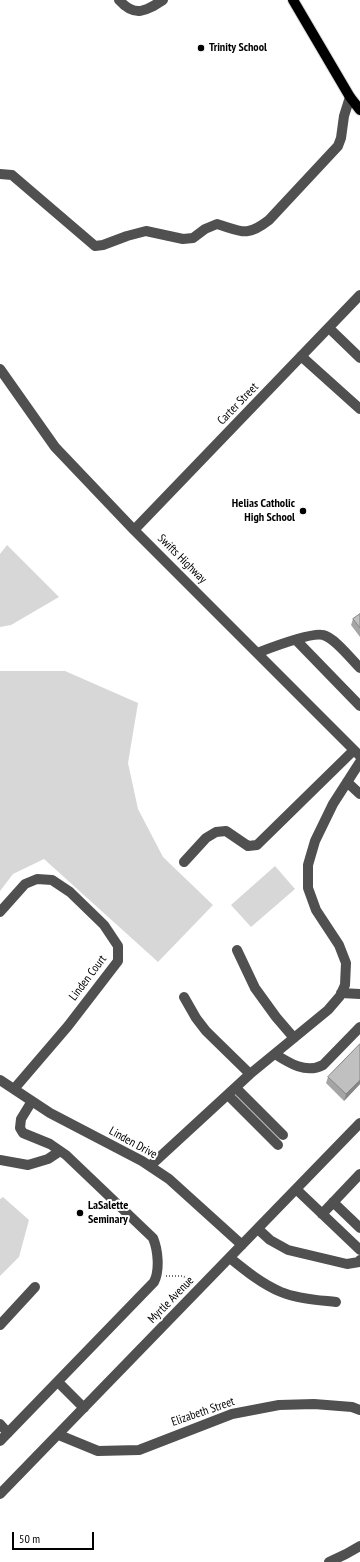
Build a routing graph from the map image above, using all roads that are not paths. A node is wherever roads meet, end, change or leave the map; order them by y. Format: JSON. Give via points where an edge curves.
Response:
{"nodes":[{"id":1,"x":119,"y":0,"type":"edge"},
{"id":2,"x":163,"y":0,"type":"edge"},
{"id":3,"x":293,"y":0,"type":"edge"},
{"id":4,"x":350,"y":97,"type":"junction"},
{"id":5,"x":360,"y":110,"type":"edge"},
{"id":6,"x":0,"y":174,"type":"edge"},
{"id":7,"x":360,"y":295,"type":"edge"},
{"id":8,"x":329,"y":328,"type":"junction"},
{"id":9,"x":301,"y":356,"type":"junction"},
{"id":10,"x":360,"y":358,"type":"edge"},
{"id":11,"x":0,"y":369,"type":"edge"},
{"id":12,"x":360,"y":409,"type":"edge"},
{"id":13,"x":134,"y":530,"type":"junction"},
{"id":14,"x":296,"y":640,"type":"junction"},
{"id":15,"x":257,"y":652,"type":"junction"},
{"id":16,"x":360,"y":668,"type":"edge"},
{"id":17,"x":360,"y":706,"type":"edge"},
{"id":18,"x":357,"y":753,"type":"edge"},
{"id":19,"x":360,"y":762,"type":"edge"},
{"id":20,"x":347,"y":782,"type":"junction"},
{"id":21,"x":360,"y":794,"type":"edge"},
{"id":22,"x":184,"y":862,"type":"dead end"},
{"id":23,"x":0,"y":912,"type":"edge"},
{"id":24,"x":237,"y":950,"type":"dead end"},
{"id":25,"x":341,"y":993,"type":"junction"},
{"id":26,"x":360,"y":994,"type":"edge"},
{"id":27,"x":184,"y":997,"type":"dead end"},
{"id":28,"x":360,"y":1027,"type":"edge"},
{"id":29,"x":294,"y":1038,"type":"junction"},
{"id":30,"x":275,"y":1054,"type":"junction"},
{"id":31,"x":250,"y":1074,"type":"junction"},
{"id":32,"x":0,"y":1080,"type":"edge"},
{"id":33,"x":236,"y":1088,"type":"junction"},
{"id":34,"x":14,"y":1089,"type":"junction"},
{"id":35,"x":228,"y":1095,"type":"junction"},
{"id":36,"x":32,"y":1101,"type":"junction"},
{"id":37,"x":360,"y":1123,"type":"edge"},
{"id":38,"x":283,"y":1135,"type":"dead end"},
{"id":39,"x":278,"y":1145,"type":"dead end"},
{"id":40,"x":60,"y":1151,"type":"junction"},
{"id":41,"x":0,"y":1160,"type":"edge"},
{"id":42,"x":150,"y":1166,"type":"junction"},
{"id":43,"x":360,"y":1174,"type":"edge"},
{"id":44,"x":296,"y":1189,"type":"junction"},
{"id":45,"x":333,"y":1202,"type":"junction"},
{"id":46,"x":322,"y":1214,"type":"junction"},
{"id":47,"x":360,"y":1228,"type":"edge"},
{"id":48,"x":258,"y":1229,"type":"junction"},
{"id":49,"x":242,"y":1245,"type":"junction"},
{"id":50,"x":360,"y":1250,"type":"edge"},
{"id":51,"x":230,"y":1258,"type":"junction"},
{"id":52,"x":360,"y":1260,"type":"edge"},
{"id":53,"x":35,"y":1287,"type":"dead end"},
{"id":54,"x":336,"y":1302,"type":"dead end"},
{"id":55,"x":0,"y":1325,"type":"edge"},
{"id":56,"x":58,"y":1382,"type":"junction"},
{"id":57,"x":84,"y":1408,"type":"junction"},
{"id":58,"x":360,"y":1410,"type":"edge"},
{"id":59,"x":0,"y":1424,"type":"edge"},
{"id":60,"x":8,"y":1433,"type":"junction"},
{"id":61,"x":59,"y":1435,"type":"junction"},
{"id":62,"x":0,"y":1441,"type":"edge"},
{"id":63,"x":0,"y":1494,"type":"edge"},
{"id":64,"x":360,"y":1546,"type":"edge"},
{"id":65,"x":329,"y":1562,"type":"edge"}],
"edges":[{"from":1,"to":2,"type":"street","via":[[132,10],[140,12]]},
{"from":3,"to":4,"type":"main road"},
{"from":4,"to":5,"type":"main road"},
{"from":4,"to":6,"type":"street","via":[[338,146],[269,220],[258,228],[245,232],[234,231],[217,224],[193,238],[183,239],[146,231],[103,246],[95,246],[12,175]]},
{"from":7,"to":8,"type":"street","name":"Carter Street"},
{"from":8,"to":9,"type":"street","name":"Carter Street"},
{"from":8,"to":10,"type":"street"},
{"from":9,"to":12,"type":"street"},
{"from":9,"to":13,"type":"street","name":"Carter Street"},
{"from":11,"to":13,"type":"street","name":"Swifts Highway","via":[[55,447]]},
{"from":13,"to":15,"type":"street","name":"Swifts Highway"},
{"from":14,"to":15,"type":"street"},
{"from":14,"to":16,"type":"street","via":[[323,635],[333,641]]},
{"from":14,"to":17,"type":"street"},
{"from":15,"to":18,"type":"street","name":"Swifts Highway"},
{"from":18,"to":22,"type":"street","via":[[258,845],[248,846],[226,831],[216,832],[206,838]]},
{"from":19,"to":20,"type":"street"},
{"from":20,"to":21,"type":"street"},
{"from":20,"to":25,"type":"street","via":[[318,835],[308,865],[308,888],[316,910],[340,945],[346,963],[345,985]]},
{"from":23,"to":34,"type":"street","name":"Linden Court","via":[[25,884],[37,879],[52,880],[70,892],[104,925],[118,946],[118,961],[68,1026]]},
{"from":24,"to":29,"type":"street","via":[[255,988]]},
{"from":25,"to":26,"type":"street"},
{"from":25,"to":29,"type":"street","via":[[328,1010]]},
{"from":27,"to":31,"type":"street","via":[[206,1031]]},
{"from":28,"to":30,"type":"street","via":[[315,1069],[306,1069],[287,1062]]},
{"from":29,"to":30,"type":"street"},
{"from":30,"to":31,"type":"street"},
{"from":31,"to":33,"type":"street"},
{"from":32,"to":34,"type":"street","name":"Linden Drive"},
{"from":33,"to":35,"type":"street"},
{"from":33,"to":38,"type":"street"},
{"from":34,"to":36,"type":"street","name":"Linden Drive"},
{"from":35,"to":39,"type":"street"},
{"from":35,"to":42,"type":"street"},
{"from":36,"to":40,"type":"street","via":[[21,1119],[20,1128],[23,1133]]},
{"from":36,"to":42,"type":"street","name":"Linden Drive"},
{"from":37,"to":44,"type":"street","name":"Myrtle Avenue"},
{"from":40,"to":41,"type":"street","via":[[48,1159],[28,1166]]},
{"from":40,"to":56,"type":"street","via":[[153,1238],[157,1246],[157,1276]]},
{"from":42,"to":49,"type":"street","name":"Linden Drive","via":[[169,1179]]},
{"from":43,"to":45,"type":"street"},
{"from":44,"to":46,"type":"street"},
{"from":44,"to":48,"type":"street","name":"Myrtle Avenue"},
{"from":45,"to":46,"type":"street"},
{"from":45,"to":47,"type":"street"},
{"from":46,"to":50,"type":"street"},
{"from":48,"to":49,"type":"street","name":"Myrtle Avenue"},
{"from":48,"to":52,"type":"street","via":[[270,1240],[288,1250],[347,1264],[354,1264]]},
{"from":49,"to":51,"type":"street","name":"Myrtle Avenue"},
{"from":51,"to":54,"type":"street","via":[[262,1282],[282,1293]]},
{"from":51,"to":57,"type":"street","name":"Myrtle Avenue"},
{"from":53,"to":55,"type":"street"},
{"from":56,"to":57,"type":"street"},
{"from":56,"to":60,"type":"street"},
{"from":57,"to":61,"type":"street","name":"Myrtle Avenue"},
{"from":58,"to":61,"type":"street","name":"Elizabeth Street","via":[[314,1404],[279,1405],[232,1414],[139,1450],[98,1451]]},
{"from":59,"to":60,"type":"street"},
{"from":60,"to":62,"type":"street"},
{"from":61,"to":63,"type":"street","name":"Myrtle Avenue"},
{"from":64,"to":65,"type":"street"}]}
